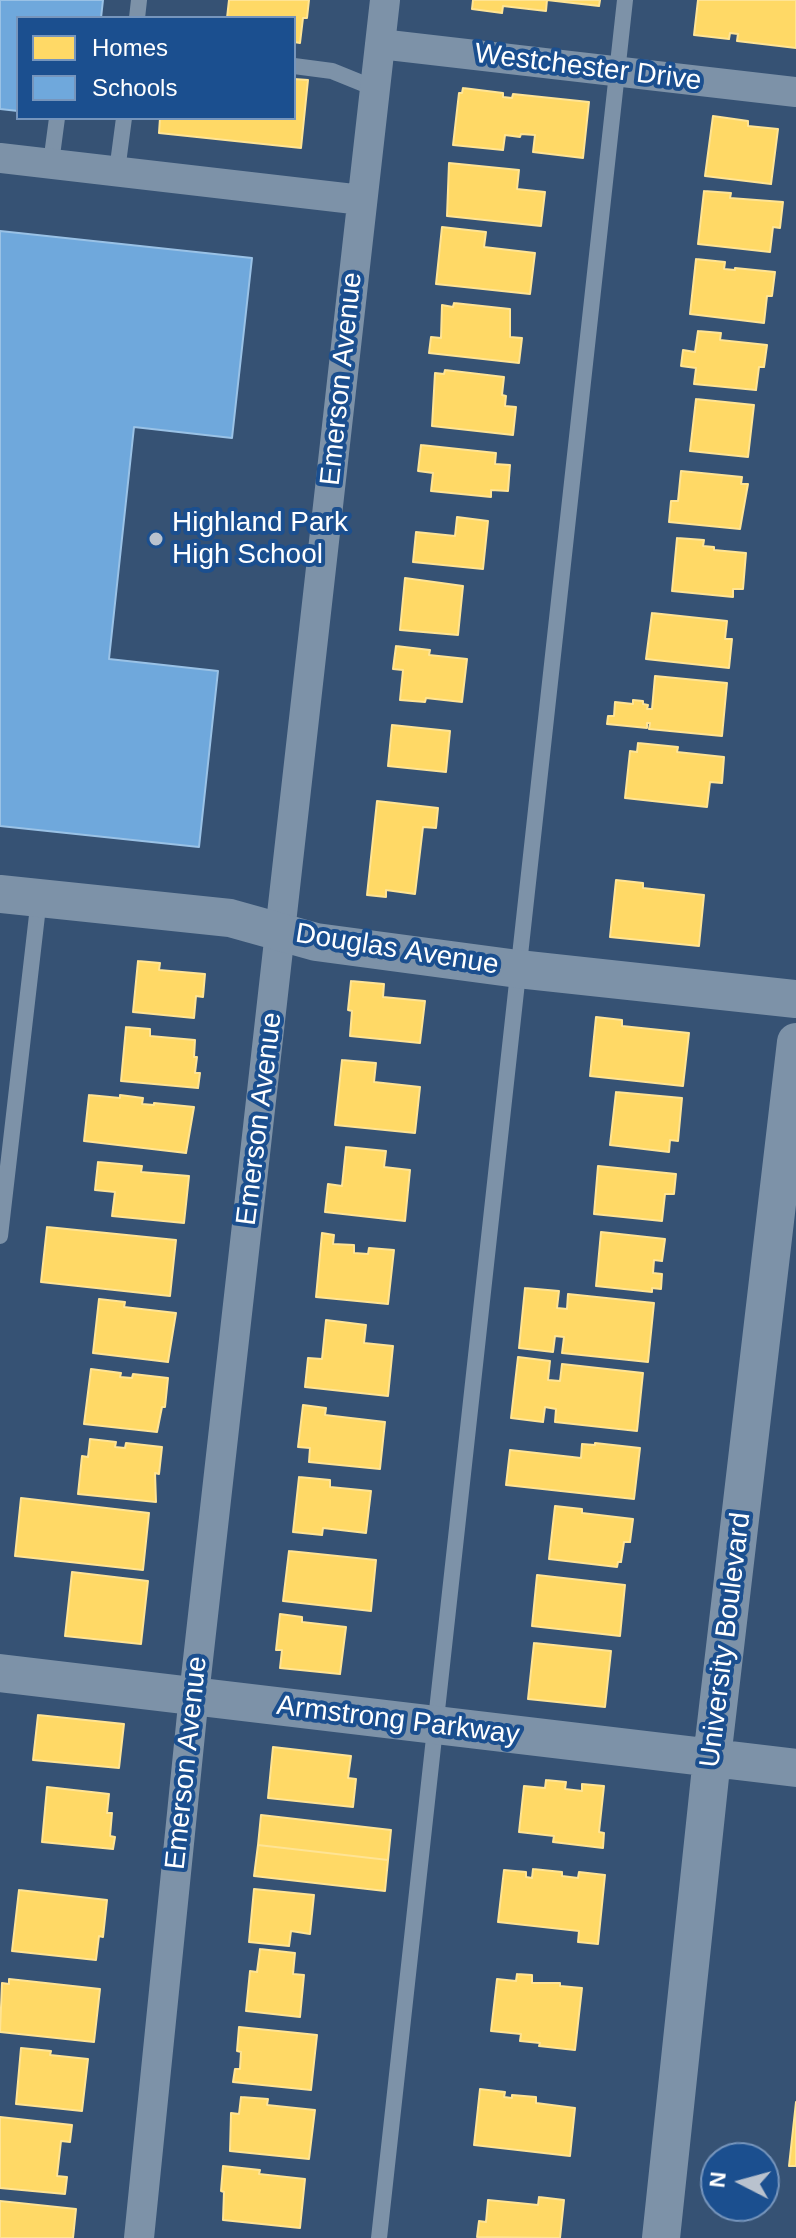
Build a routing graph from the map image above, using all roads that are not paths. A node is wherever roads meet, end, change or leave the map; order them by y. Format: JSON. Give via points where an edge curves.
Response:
{"nodes":[{"id":1,"x":385,"y":0,"type":"edge"},
{"id":2,"x":625,"y":0,"type":"edge"},
{"id":3,"x":380,"y":44,"type":"junction"},
{"id":4,"x":296,"y":66,"type":"edge"},
{"id":5,"x":617,"y":72,"type":"junction"},
{"id":6,"x":374,"y":88,"type":"junction"},
{"id":7,"x":796,"y":92,"type":"edge"},
{"id":8,"x":57,"y":120,"type":"edge"},
{"id":9,"x":124,"y":120,"type":"edge"},
{"id":10,"x":0,"y":158,"type":"edge"},
{"id":11,"x":51,"y":163,"type":"junction"},
{"id":12,"x":117,"y":171,"type":"junction"},
{"id":13,"x":362,"y":200,"type":"junction"},
{"id":14,"x":0,"y":894,"type":"edge"},
{"id":15,"x":39,"y":898,"type":"junction"},
{"id":16,"x":281,"y":932,"type":"junction"},
{"id":17,"x":518,"y":969,"type":"junction"},
{"id":18,"x":796,"y":999,"type":"edge"},
{"id":19,"x":796,"y":1042,"type":"edge"},
{"id":20,"x":0,"y":1236,"type":"edge"},
{"id":21,"x":0,"y":1673,"type":"edge"},
{"id":22,"x":194,"y":1695,"type":"junction"},
{"id":23,"x":434,"y":1726,"type":"junction"},
{"id":24,"x":712,"y":1758,"type":"junction"},
{"id":25,"x":796,"y":1768,"type":"edge"},
{"id":26,"x":139,"y":2238,"type":"edge"},
{"id":27,"x":379,"y":2238,"type":"edge"},
{"id":28,"x":661,"y":2238,"type":"edge"}],
"edges":[{"from":1,"to":3,"type":"street","name":"Emerson Avenue"},
{"from":2,"to":5,"type":"lane"},
{"from":3,"to":5,"type":"street","name":"Westchester Drive"},
{"from":3,"to":6,"type":"street","name":"Emerson Avenue"},
{"from":4,"to":6,"type":"lane","via":[[332,71]]},
{"from":5,"to":7,"type":"street","name":"Westchester Drive"},
{"from":5,"to":17,"type":"lane"},
{"from":6,"to":13,"type":"street","name":"Emerson Avenue"},
{"from":8,"to":11,"type":"lane"},
{"from":9,"to":12,"type":"lane"},
{"from":10,"to":11,"type":"street"},
{"from":11,"to":12,"type":"street"},
{"from":12,"to":13,"type":"street"},
{"from":13,"to":16,"type":"street","name":"Emerson Avenue"},
{"from":14,"to":15,"type":"street","name":"Douglas Avenue"},
{"from":15,"to":16,"type":"street","name":"Douglas Avenue","via":[[230,918]]},
{"from":15,"to":20,"type":"lane"},
{"from":16,"to":17,"type":"street","name":"Douglas Avenue","via":[[316,942]]},
{"from":16,"to":22,"type":"street","name":"Emerson Avenue"},
{"from":17,"to":18,"type":"street","name":"Douglas Avenue"},
{"from":17,"to":23,"type":"lane"},
{"from":19,"to":24,"type":"street","name":"University Boulevard"},
{"from":21,"to":22,"type":"street","name":"Armstrong Parkway"},
{"from":22,"to":23,"type":"street","name":"Armstrong Parkway"},
{"from":22,"to":26,"type":"street","name":"Emerson Avenue"},
{"from":23,"to":24,"type":"street","name":"Armstrong Parkway"},
{"from":23,"to":27,"type":"lane"},
{"from":24,"to":25,"type":"street","name":"Armstrong Parkway"},
{"from":24,"to":28,"type":"street","name":"University Boulevard"}]}
